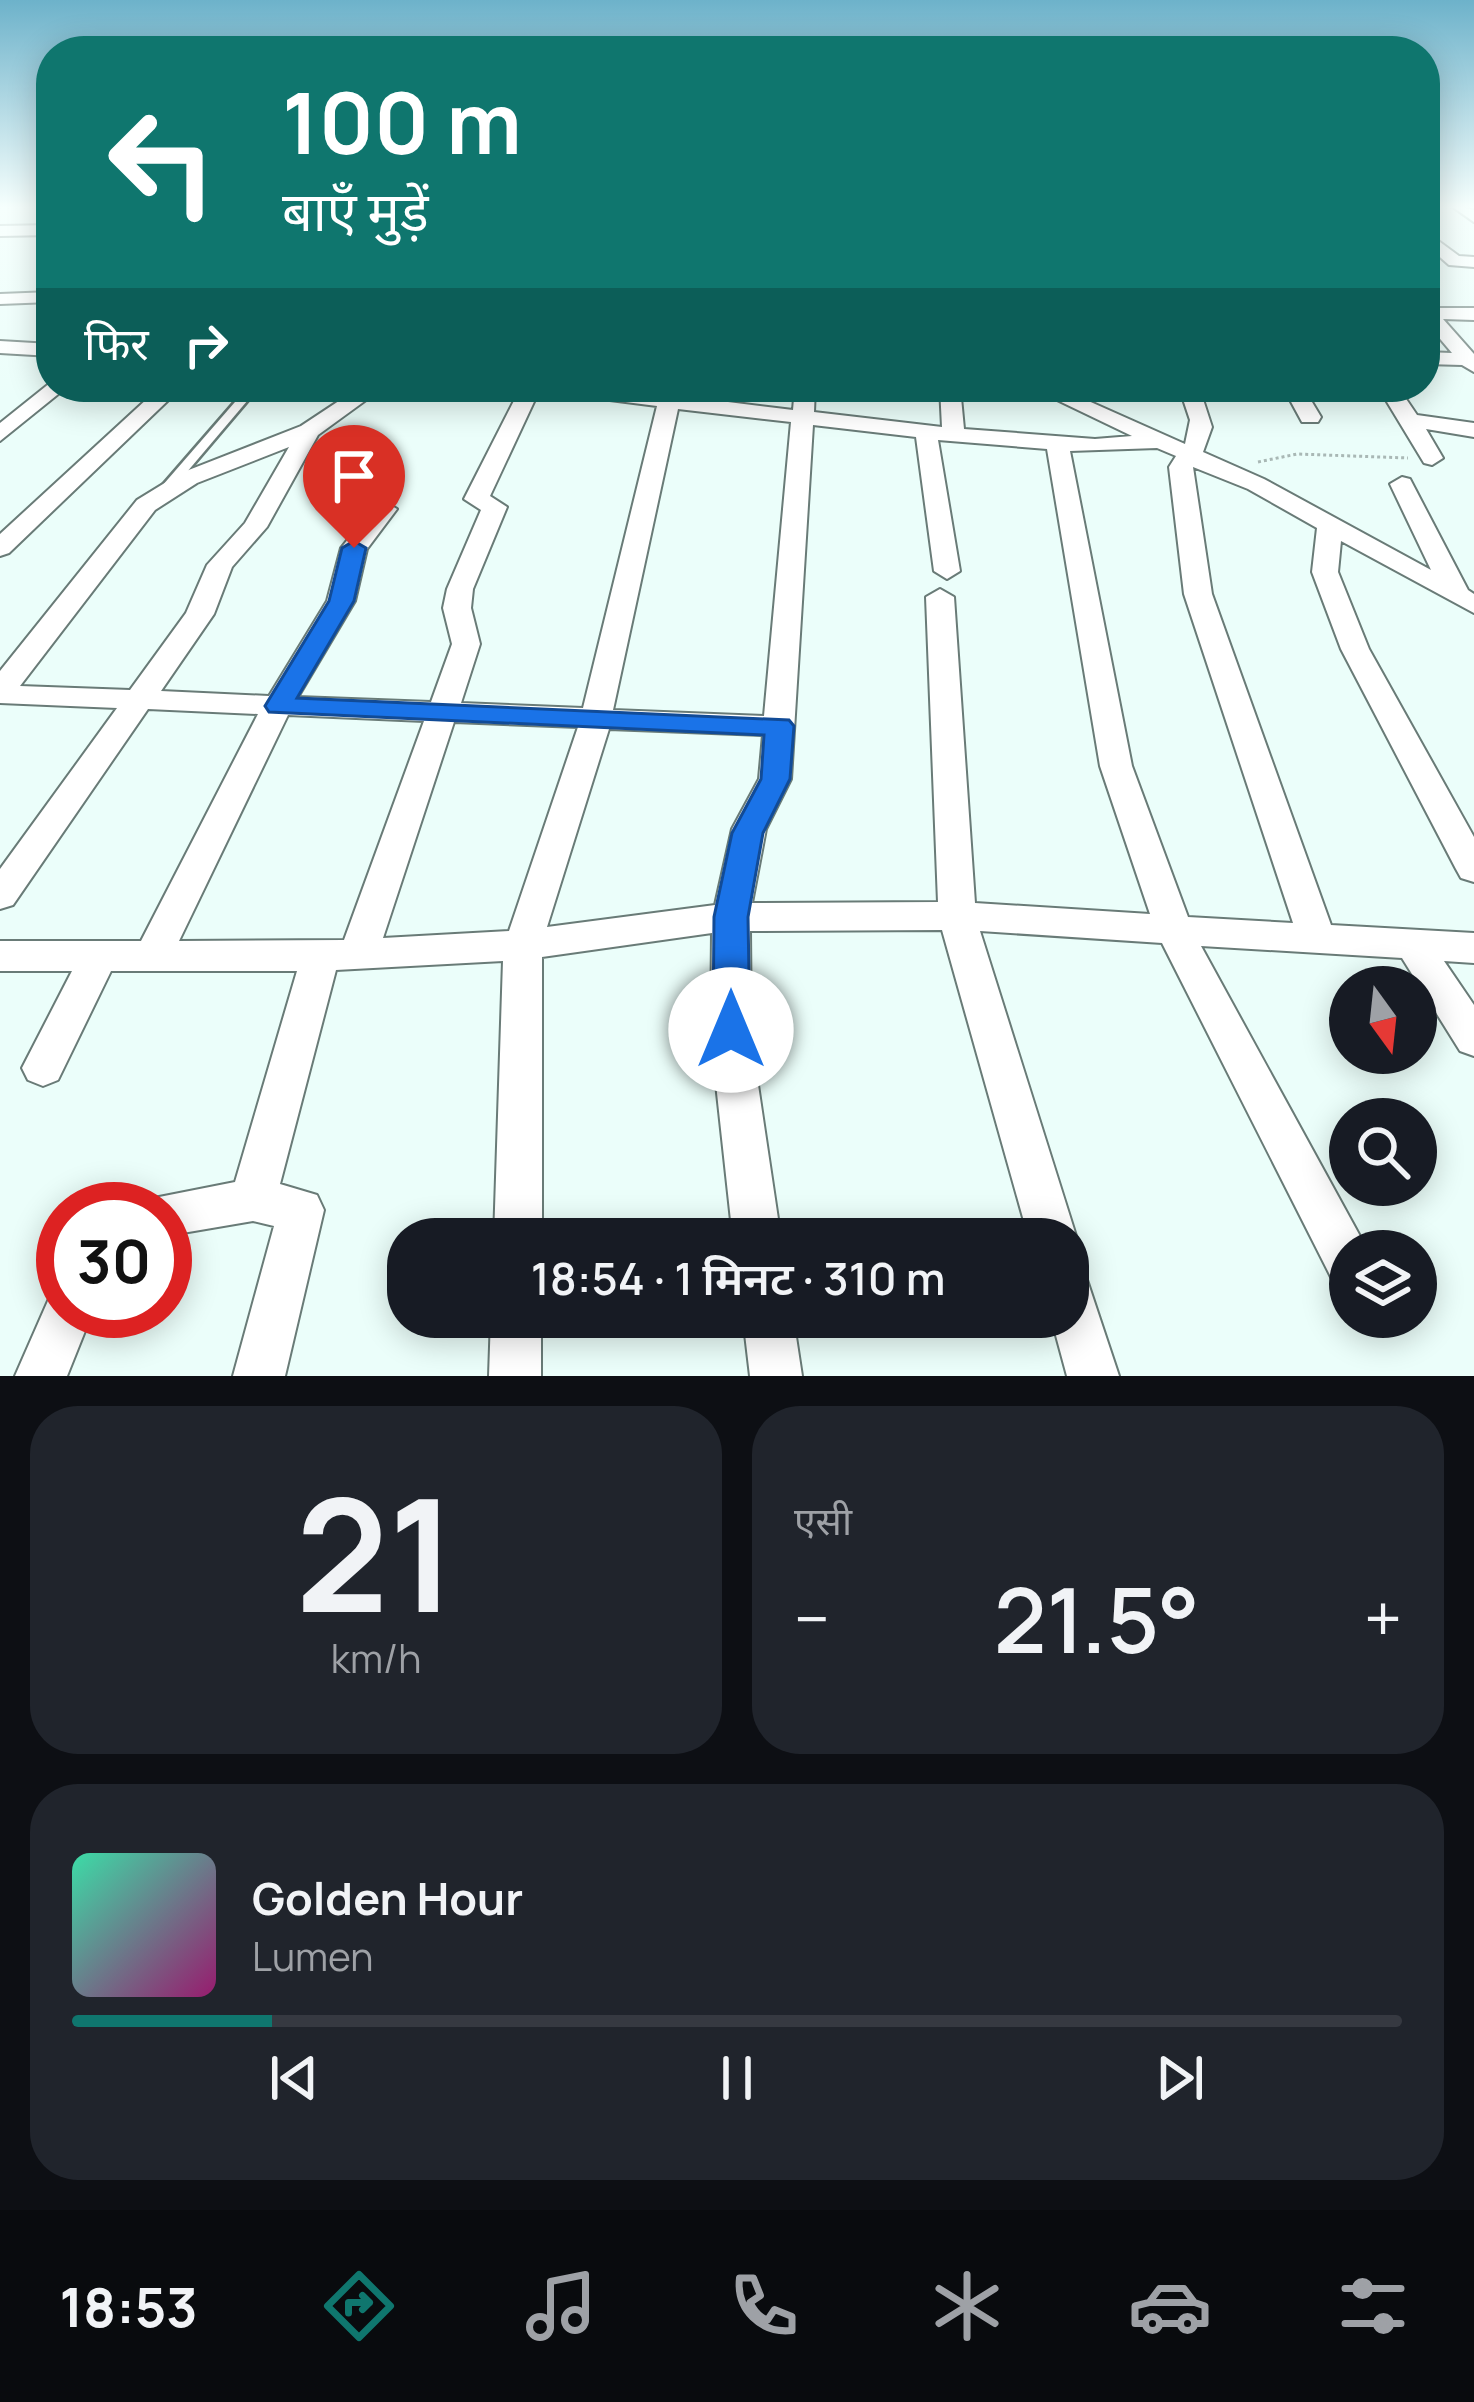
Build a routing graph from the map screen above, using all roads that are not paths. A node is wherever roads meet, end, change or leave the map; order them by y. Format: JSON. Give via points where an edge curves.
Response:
{"nodes":[{"id":1,"x":36,"y":298,"type":"edge"},
{"id":2,"x":0,"y":299,"type":"edge"},
{"id":3,"x":1440,"y":313,"type":"edge"},
{"id":4,"x":1474,"y":314,"type":"edge"},
{"id":5,"x":1440,"y":328,"type":"edge"},
{"id":6,"x":0,"y":348,"type":"edge"},
{"id":7,"x":36,"y":349,"type":"edge"},
{"id":8,"x":1440,"y":359,"type":"edge"},
{"id":9,"x":1471,"y":362,"type":"edge"},
{"id":10,"x":39,"y":402,"type":"edge"},
{"id":11,"x":156,"y":402,"type":"edge"},
{"id":12,"x":241,"y":402,"type":"edge"},
{"id":13,"x":352,"y":402,"type":"edge"},
{"id":14,"x":524,"y":402,"type":"edge"},
{"id":15,"x":669,"y":402,"type":"edge"},
{"id":16,"x":804,"y":402,"type":"edge"},
{"id":17,"x":808,"y":402,"type":"edge"},
{"id":18,"x":951,"y":402,"type":"edge"},
{"id":19,"x":1073,"y":402,"type":"edge"},
{"id":20,"x":1195,"y":402,"type":"edge"},
{"id":21,"x":1302,"y":402,"type":"edge"},
{"id":22,"x":1398,"y":402,"type":"edge"},
{"id":23,"x":1310,"y":417,"type":"dead end"},
{"id":24,"x":1410,"y":420,"type":"junction"},
{"id":25,"x":1474,"y":430,"type":"edge"},
{"id":26,"x":309,"y":431,"type":"junction"},
{"id":27,"x":926,"y":432,"type":"junction"},
{"id":28,"x":0,"y":434,"type":"edge"},
{"id":29,"x":954,"y":435,"type":"junction"},
{"id":30,"x":1057,"y":444,"type":"junction"},
{"id":31,"x":1173,"y":447,"type":"junction"},
{"id":32,"x":1432,"y":458,"type":"road end"},
{"id":33,"x":1402,"y":484,"type":"dead end"},
{"id":34,"x":165,"y":490,"type":"junction"},
{"id":35,"x":385,"y":508,"type":"dead end"},
{"id":36,"x":1330,"y":525,"type":"junction"},
{"id":37,"x":0,"y":548,"type":"edge"},
{"id":38,"x":1465,"y":601,"type":"edge"},
{"id":39,"x":0,"y":692,"type":"edge"},
{"id":40,"x":138,"y":700,"type":"junction"},
{"id":41,"x":278,"y":706,"type":"junction"},
{"id":42,"x":443,"y":712,"type":"junction"},
{"id":43,"x":596,"y":719,"type":"junction"},
{"id":44,"x":779,"y":726,"type":"junction"},
{"id":45,"x":1474,"y":868,"type":"edge"},
{"id":46,"x":0,"y":896,"type":"edge"},
{"id":47,"x":957,"y":916,"type":"junction"},
{"id":48,"x":731,"y":917,"type":"junction"},
{"id":49,"x":1174,"y":930,"type":"junction"},
{"id":50,"x":1317,"y":939,"type":"junction"},
{"id":51,"x":523,"y":945,"type":"junction"},
{"id":52,"x":1415,"y":947,"type":"junction"},
{"id":53,"x":1474,"y":948,"type":"edge"},
{"id":54,"x":154,"y":953,"type":"junction"},
{"id":55,"x":100,"y":954,"type":"junction"},
{"id":56,"x":339,"y":954,"type":"junction"},
{"id":57,"x":0,"y":956,"type":"edge"},
{"id":58,"x":1474,"y":1039,"type":"edge"},
{"id":59,"x":43,"y":1068,"type":"dead end"},
{"id":60,"x":253,"y":1200,"type":"junction"},
{"id":61,"x":192,"y":1210,"type":"edge"},
{"id":62,"x":518,"y":1218,"type":"edge"},
{"id":63,"x":754,"y":1218,"type":"edge"},
{"id":64,"x":1047,"y":1218,"type":"edge"},
{"id":65,"x":1332,"y":1230,"type":"edge"},
{"id":66,"x":57,"y":1338,"type":"edge"},
{"id":67,"x":516,"y":1338,"type":"edge"},
{"id":68,"x":771,"y":1338,"type":"edge"},
{"id":69,"x":1082,"y":1338,"type":"edge"},
{"id":70,"x":41,"y":1376,"type":"edge"},
{"id":71,"x":259,"y":1376,"type":"edge"},
{"id":72,"x":515,"y":1376,"type":"edge"},
{"id":73,"x":776,"y":1376,"type":"edge"},
{"id":74,"x":1093,"y":1376,"type":"edge"}],
"edges":[{"from":1,"to":2,"type":"street"},
{"from":3,"to":4,"type":"street"},
{"from":5,"to":9,"type":"street"},
{"from":6,"to":7,"type":"street"},
{"from":8,"to":9,"type":"street"},
{"from":10,"to":28,"type":"street"},
{"from":11,"to":37,"type":"street"},
{"from":12,"to":34,"type":"lane"},
{"from":13,"to":26,"type":"street"},
{"from":14,"to":42,"type":"street","via":[[476,499],[495,507],[460,589],[466,644]]},
{"from":15,"to":43,"type":"street"},
{"from":16,"to":44,"type":"street"},
{"from":17,"to":27,"type":"street"},
{"from":18,"to":29,"type":"street"},
{"from":19,"to":31,"type":"street"},
{"from":20,"to":31,"type":"street","via":[[1198,442]]},
{"from":21,"to":23,"type":"street"},
{"from":22,"to":24,"type":"street"},
{"from":24,"to":25,"type":"street"},
{"from":24,"to":32,"type":"street"},
{"from":26,"to":34,"type":"street"},
{"from":26,"to":40,"type":"street","via":[[255,527],[220,565],[200,614]]},
{"from":27,"to":29,"type":"street"},
{"from":27,"to":47,"type":"street","via":[[944,584]]},
{"from":29,"to":30,"type":"street"},
{"from":30,"to":31,"type":"street"},
{"from":30,"to":49,"type":"street","via":[[1116,766]]},
{"from":31,"to":36,"type":"street"},
{"from":31,"to":50,"type":"street","via":[[1198,594]]},
{"from":33,"to":38,"type":"street"},
{"from":34,"to":39,"type":"street"},
{"from":35,"to":41,"type":"street","via":[[354,548],[341,601]]},
{"from":36,"to":38,"type":"street"},
{"from":36,"to":45,"type":"street","via":[[1324,572],[1355,649]]},
{"from":39,"to":40,"type":"street"},
{"from":40,"to":41,"type":"street"},
{"from":40,"to":46,"type":"street"},
{"from":41,"to":42,"type":"street"},
{"from":41,"to":54,"type":"street"},
{"from":42,"to":43,"type":"street"},
{"from":42,"to":56,"type":"street"},
{"from":43,"to":44,"type":"street"},
{"from":43,"to":51,"type":"street"},
{"from":44,"to":48,"type":"street","via":[[776,779],[747,833]]},
{"from":47,"to":48,"type":"street"},
{"from":47,"to":49,"type":"street"},
{"from":47,"to":64,"type":"street"},
{"from":48,"to":51,"type":"street"},
{"from":48,"to":63,"type":"street","via":[[731,1066]]},
{"from":49,"to":50,"type":"street"},
{"from":49,"to":65,"type":"street"},
{"from":50,"to":52,"type":"street"},
{"from":51,"to":56,"type":"street"},
{"from":51,"to":62,"type":"street"},
{"from":52,"to":53,"type":"street"},
{"from":52,"to":58,"type":"street"},
{"from":54,"to":55,"type":"street"},
{"from":54,"to":56,"type":"street"},
{"from":55,"to":57,"type":"street"},
{"from":55,"to":59,"type":"street"},
{"from":56,"to":60,"type":"street"},
{"from":60,"to":61,"type":"street"},
{"from":60,"to":71,"type":"street","via":[[301,1210]]},
{"from":66,"to":70,"type":"street"},
{"from":67,"to":72,"type":"street"},
{"from":68,"to":73,"type":"street"},
{"from":69,"to":74,"type":"street"}]}
